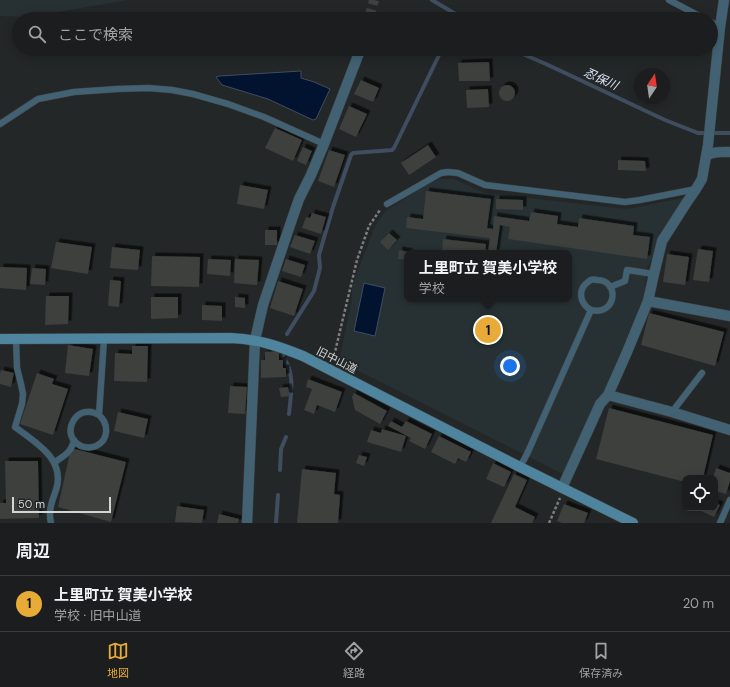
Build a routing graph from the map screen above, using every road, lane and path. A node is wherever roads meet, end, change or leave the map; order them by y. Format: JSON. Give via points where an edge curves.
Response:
{"nodes":[{"id":1,"x":669,"y":0,"type":"edge"},
{"id":2,"x":724,"y":0,"type":"edge"},
{"id":3,"x":692,"y":12,"type":"edge"},
{"id":4,"x":718,"y":18,"type":"edge"},
{"id":5,"x":357,"y":56,"type":"edge"},
{"id":6,"x":714,"y":56,"type":"edge"},
{"id":7,"x":0,"y":124,"type":"edge"},
{"id":8,"x":324,"y":144,"type":"junction"},
{"id":9,"x":730,"y":152,"type":"edge"},
{"id":10,"x":706,"y":156,"type":"junction"},
{"id":11,"x":696,"y":189,"type":"junction"},
{"id":12,"x":384,"y":206,"type":"joint"},
{"id":13,"x":654,"y":274,"type":"junction"},
{"id":14,"x":610,"y":287,"type":"junction"},
{"id":15,"x":648,"y":301,"type":"junction"},
{"id":16,"x":590,"y":310,"type":"junction"},
{"id":17,"x":730,"y":316,"type":"edge"},
{"id":18,"x":16,"y":339,"type":"junction"},
{"id":19,"x":104,"y":339,"type":"junction"},
{"id":20,"x":0,"y":340,"type":"edge"},
{"id":21,"x":255,"y":340,"type":"junction"},
{"id":22,"x":328,"y":370,"type":"junction"},
{"id":23,"x":702,"y":373,"type":"dead end"},
{"id":24,"x":608,"y":395,"type":"junction"},
{"id":25,"x":672,"y":412,"type":"junction"},
{"id":26,"x":99,"y":415,"type":"junction"},
{"id":27,"x":730,"y":430,"type":"edge"},
{"id":28,"x":74,"y":440,"type":"junction"},
{"id":29,"x":55,"y":462,"type":"junction"},
{"id":30,"x":520,"y":467,"type":"junction"},
{"id":31,"x":562,"y":488,"type":"junction"},
{"id":32,"x":730,"y":500,"type":"edge"},
{"id":33,"x":51,"y":523,"type":"edge"},
{"id":34,"x":247,"y":523,"type":"edge"},
{"id":35,"x":549,"y":523,"type":"edge"},
{"id":36,"x":633,"y":523,"type":"edge"},
{"id":37,"x":720,"y":523,"type":"edge"}],
"edges":[{"from":1,"to":3,"type":"lane"},
{"from":2,"to":4,"type":"street"},
{"from":5,"to":8,"type":"street"},
{"from":6,"to":10,"type":"street"},
{"from":7,"to":8,"type":"lane","via":[[38,99],[74,92],[148,88],[193,94],[228,104]]},
{"from":8,"to":21,"type":"street","via":[[285,240],[263,305]]},
{"from":9,"to":10,"type":"street","via":[[715,152]]},
{"from":10,"to":11,"type":"street","via":[[702,179]]},
{"from":11,"to":12,"type":"lane","via":[[625,202],[485,185],[458,173],[441,172]]},
{"from":11,"to":13,"type":"street","via":[[662,241]]},
{"from":12,"to":22,"type":"path","via":[[369,226],[357,260],[334,356]]},
{"from":13,"to":14,"type":"lane","via":[[627,270],[625,281]]},
{"from":13,"to":15,"type":"street"},
{"from":14,"to":16,"type":"lane","via":[[613,295],[609,306],[600,311]]},
{"from":14,"to":16,"type":"lane","via":[[599,280],[590,280],[584,286],[581,300]]},
{"from":15,"to":17,"type":"street"},
{"from":15,"to":24,"type":"street"},
{"from":16,"to":30,"type":"lane"},
{"from":18,"to":19,"type":"main road","name":"旧中山道"},
{"from":18,"to":20,"type":"main road","name":"旧中山道"},
{"from":18,"to":29,"type":"lane","via":[[17,368],[23,394],[15,427]]},
{"from":19,"to":21,"type":"main road","name":"旧中山道"},
{"from":19,"to":26,"type":"lane"},
{"from":21,"to":22,"type":"main road","name":"旧中山道","via":[[282,347]]},
{"from":21,"to":34,"type":"street"},
{"from":22,"to":30,"type":"main road","name":"旧中山道"},
{"from":23,"to":25,"type":"lane"},
{"from":24,"to":25,"type":"street"},
{"from":24,"to":31,"type":"street","via":[[600,404]]},
{"from":25,"to":27,"type":"street"},
{"from":26,"to":28,"type":"lane","via":[[88,412],[76,418],[71,428]]},
{"from":26,"to":28,"type":"lane","via":[[107,429],[100,443],[88,448]]},
{"from":28,"to":29,"type":"lane","via":[[68,453]]},
{"from":29,"to":33,"type":"lane","via":[[58,480],[49,511]]},
{"from":30,"to":31,"type":"main road","name":"旧中山道"},
{"from":31,"to":35,"type":"path"},
{"from":31,"to":36,"type":"main road","name":"旧中山道"},
{"from":32,"to":37,"type":"lane"}]}
